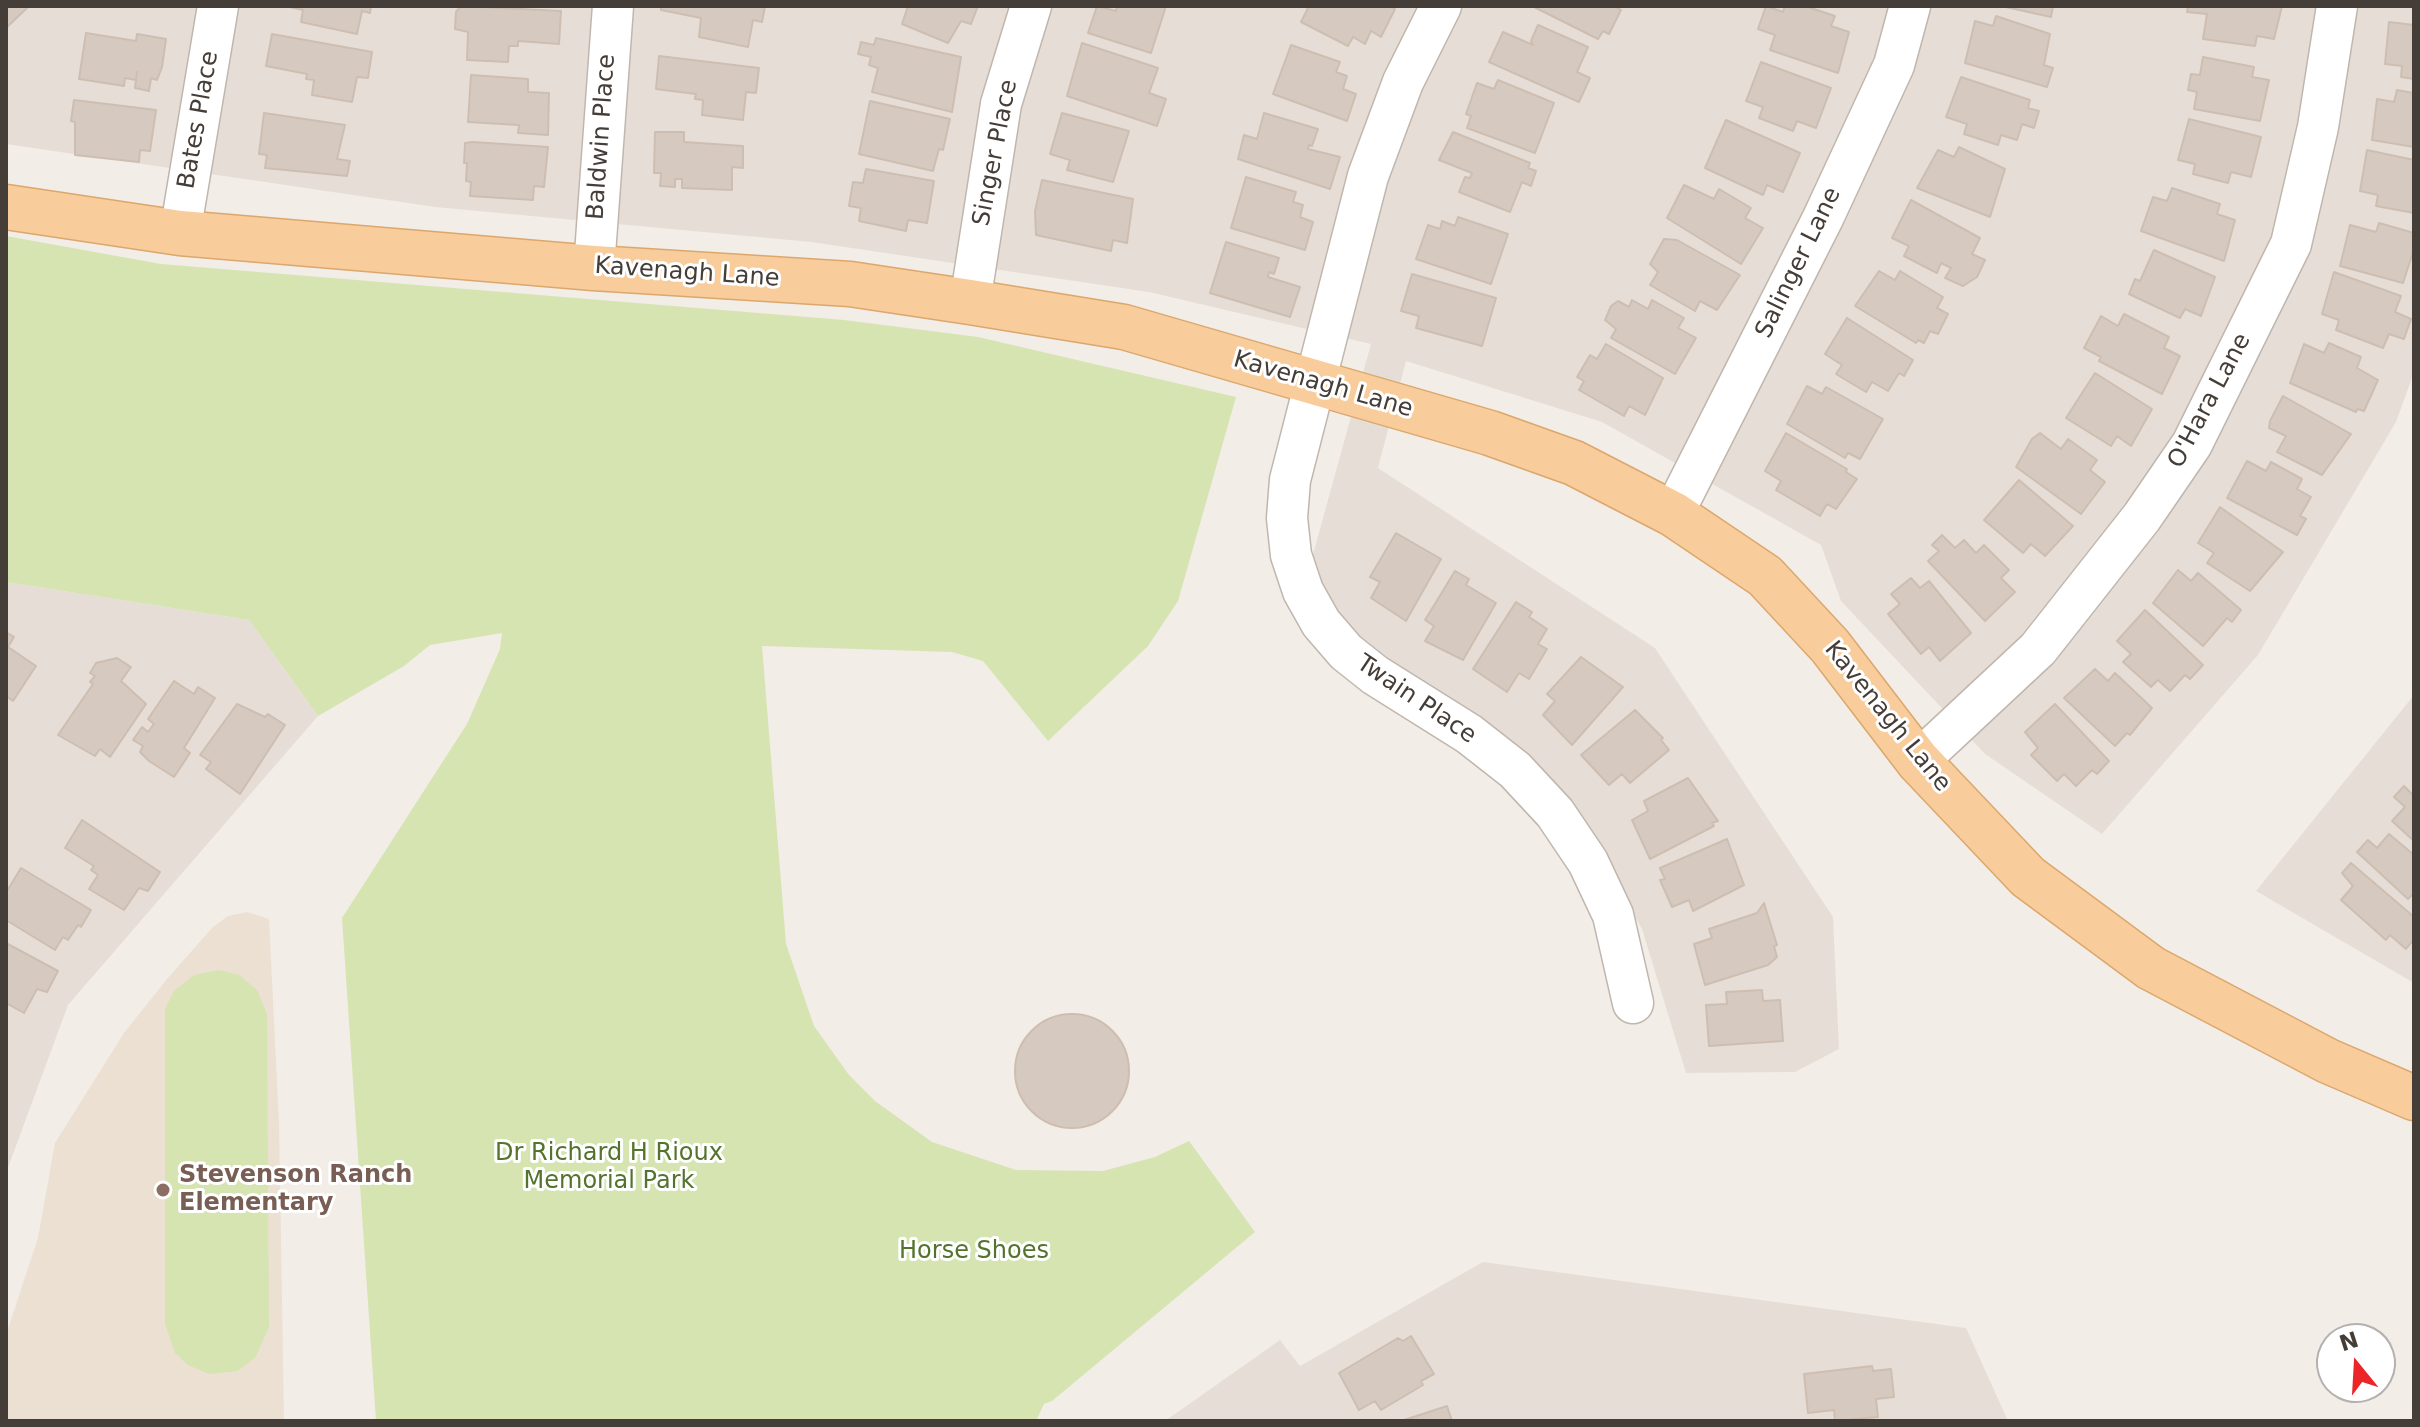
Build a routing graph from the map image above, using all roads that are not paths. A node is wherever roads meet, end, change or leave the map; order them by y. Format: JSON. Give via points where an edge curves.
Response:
{"nodes":[{"id":1,"x":218,"y":6,"type":"edge"},
{"id":2,"x":613,"y":6,"type":"edge"},
{"id":3,"x":1031,"y":6,"type":"edge"},
{"id":4,"x":1441,"y":6,"type":"edge"},
{"id":5,"x":1910,"y":6,"type":"edge"},
{"id":6,"x":2337,"y":6,"type":"edge"},
{"id":7,"x":6,"y":207,"type":"edge"},
{"id":8,"x":180,"y":233,"type":"junction"},
{"id":9,"x":594,"y":268,"type":"junction"},
{"id":10,"x":970,"y":302,"type":"junction"},
{"id":11,"x":1317,"y":385,"type":"junction"},
{"id":12,"x":1673,"y":514,"type":"junction"},
{"id":13,"x":1918,"y":761,"type":"junction"},
{"id":14,"x":1633,"y":1003,"type":"dead end"},
{"id":15,"x":2414,"y":1098,"type":"edge"}],
"edges":[{"from":1,"to":8,"type":"street","name":"Bates Place"},
{"from":2,"to":9,"type":"street","name":"Baldwin Place"},
{"from":3,"to":10,"type":"street","name":"Singer Place","via":[[1001,104]]},
{"from":4,"to":11,"type":"street","name":"Twain Place","via":[[1403,82],[1368,176]]},
{"from":5,"to":12,"type":"street","name":"Salinger Lane","via":[[1894,65],[1823,218]]},
{"from":6,"to":13,"type":"street","name":"O'Hara Lane","via":[[2318,127],[2291,244],[2192,444],[2038,649]]},
{"from":7,"to":8,"type":"main road","name":"Kavenagh Lane"},
{"from":8,"to":9,"type":"main road","name":"Kavenagh Lane"},
{"from":9,"to":10,"type":"main road","name":"Kavenagh Lane","via":[[850,284]]},
{"from":10,"to":11,"type":"main road","name":"Kavenagh Lane","via":[[1124,327]]},
{"from":11,"to":12,"type":"main road","name":"Kavenagh Lane","via":[[1560,458]]},
{"from":11,"to":14,"type":"street","name":"Twain Place","via":[[1290,480],[1287,518],[1291,555],[1303,591],[1346,652],[1469,734],[1515,770],[1555,813],[1588,862],[1613,915]]},
{"from":12,"to":13,"type":"main road","name":"Kavenagh Lane","via":[[1765,576],[1830,646]]},
{"from":13,"to":15,"type":"main road","name":"Kavenagh Lane","via":[[2028,877],[2151,968],[2328,1061]]}]}
